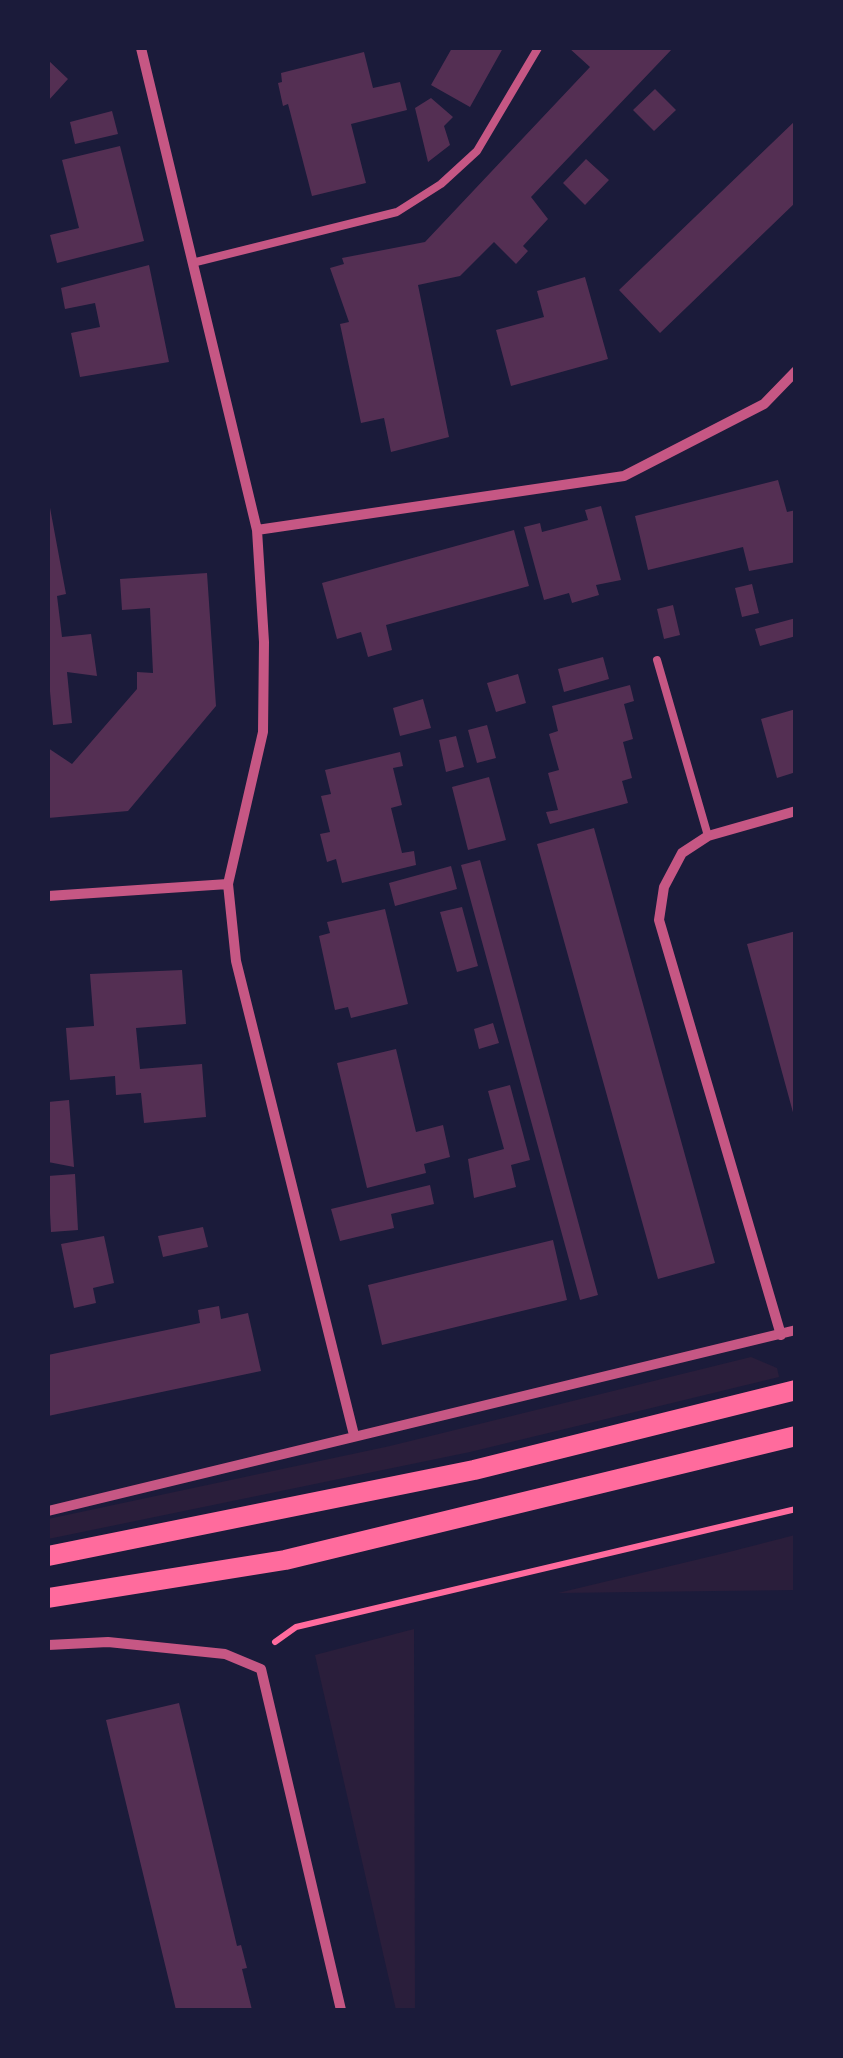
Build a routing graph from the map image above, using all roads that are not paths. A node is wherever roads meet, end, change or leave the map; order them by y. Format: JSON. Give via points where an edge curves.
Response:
{"nodes":[{"id":1,"x":141,"y":48,"type":"edge"},
{"id":2,"x":538,"y":48,"type":"edge"},
{"id":3,"x":196,"y":262,"type":"junction"},
{"id":4,"x":796,"y":371,"type":"edge"},
{"id":5,"x":257,"y":530,"type":"junction"},
{"id":6,"x":657,"y":660,"type":"dead end"},
{"id":7,"x":796,"y":811,"type":"edge"},
{"id":8,"x":708,"y":836,"type":"junction"},
{"id":9,"x":228,"y":884,"type":"junction"},
{"id":10,"x":48,"y":896,"type":"edge"},
{"id":11,"x":796,"y":1330,"type":"edge"},
{"id":12,"x":781,"y":1334,"type":"junction"},
{"id":13,"x":796,"y":1390,"type":"edge"},
{"id":14,"x":354,"y":1435,"type":"junction"},
{"id":15,"x":796,"y":1436,"type":"edge"},
{"id":16,"x":48,"y":1511,"type":"edge"},
{"id":17,"x":48,"y":1556,"type":"edge"},
{"id":18,"x":48,"y":1598,"type":"edge"},
{"id":19,"x":48,"y":1646,"type":"edge"},
{"id":20,"x":340,"y":2010,"type":"edge"}],
"edges":[{"from":1,"to":3,"type":"street"},
{"from":2,"to":3,"type":"lane","via":[[477,151],[397,212]]},
{"from":3,"to":5,"type":"street"},
{"from":4,"to":5,"type":"street","via":[[764,404],[624,476]]},
{"from":5,"to":9,"type":"street","via":[[262,732]]},
{"from":6,"to":8,"type":"lane"},
{"from":7,"to":8,"type":"street"},
{"from":8,"to":12,"type":"street","via":[[682,854],[664,887],[660,920]]},
{"from":9,"to":10,"type":"street"},
{"from":9,"to":14,"type":"street","via":[[236,961]]},
{"from":11,"to":12,"type":"street"},
{"from":12,"to":14,"type":"street"},
{"from":13,"to":17,"type":"main road","via":[[474,1470]]},
{"from":14,"to":16,"type":"street"},
{"from":15,"to":18,"type":"main road","via":[[285,1560]]},
{"from":19,"to":20,"type":"street","via":[[108,1642],[226,1654],[261,1669]]}]}
